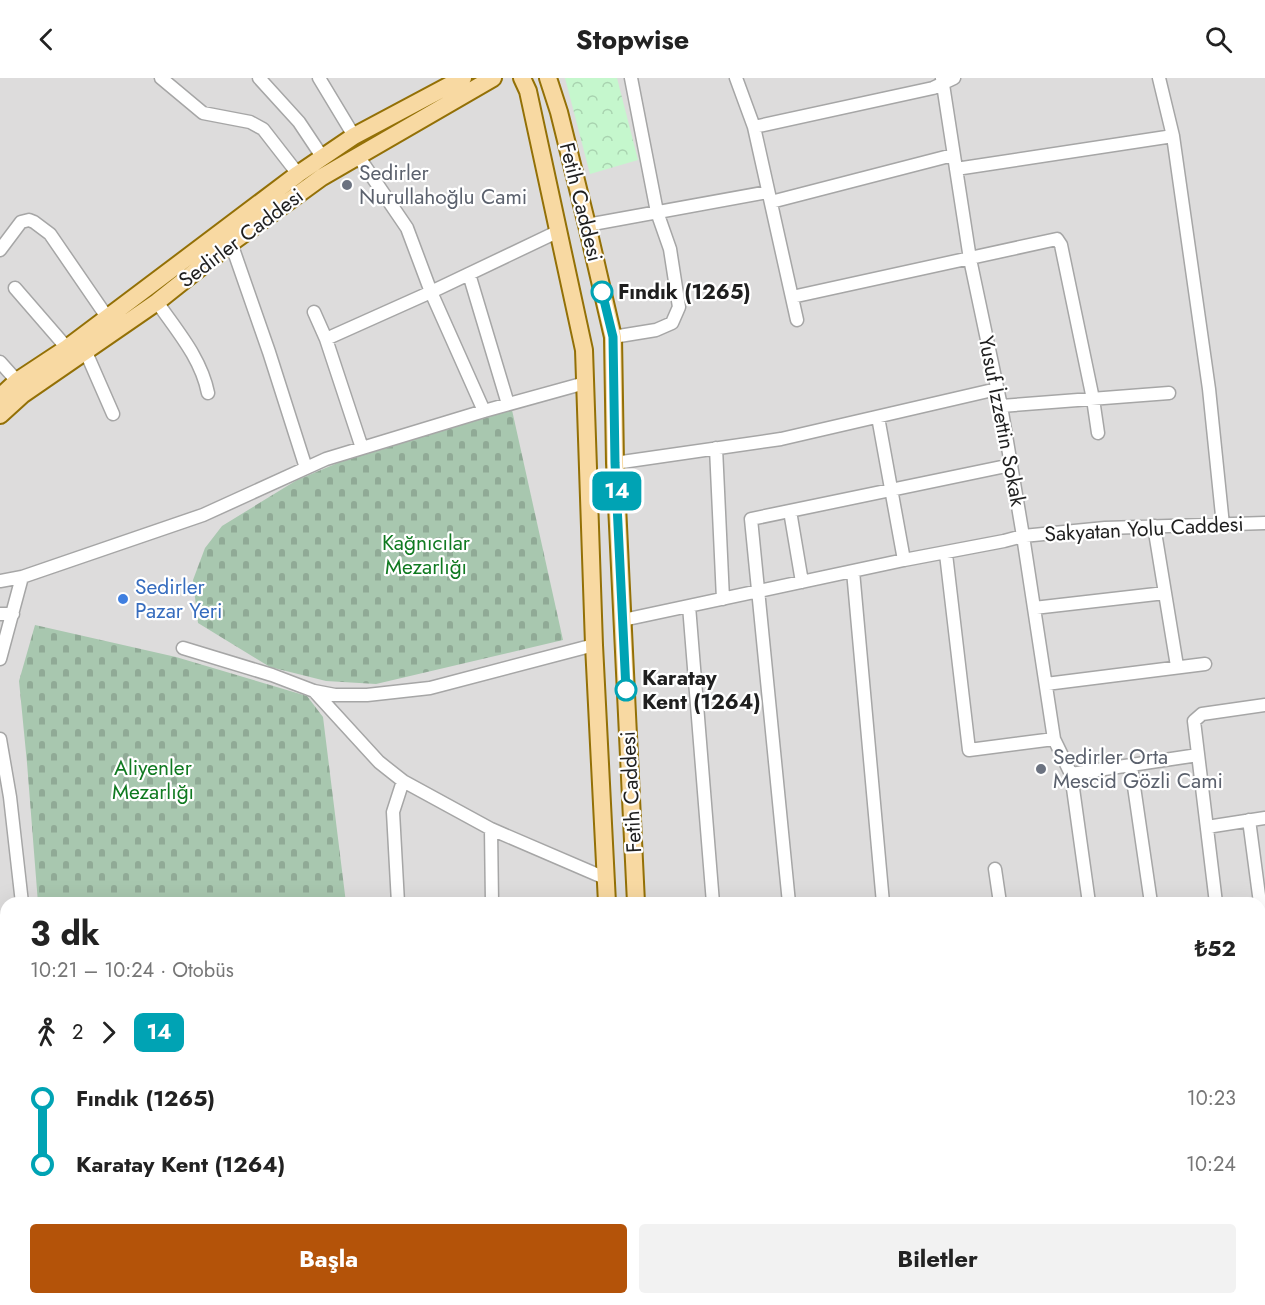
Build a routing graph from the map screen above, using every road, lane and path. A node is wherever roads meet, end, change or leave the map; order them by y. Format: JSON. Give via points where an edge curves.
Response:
{"nodes":[{"id":1,"x":161,"y":78,"type":"edge"},
{"id":2,"x":259,"y":78,"type":"edge"},
{"id":3,"x":319,"y":78,"type":"edge"},
{"id":4,"x":463,"y":78,"type":"edge"},
{"id":5,"x":493,"y":78,"type":"edge"},
{"id":6,"x":522,"y":78,"type":"edge"},
{"id":7,"x":548,"y":78,"type":"edge"},
{"id":8,"x":560,"y":78,"type":"edge"},
{"id":9,"x":632,"y":78,"type":"edge"},
{"id":10,"x":736,"y":78,"type":"edge"},
{"id":11,"x":1159,"y":78,"type":"edge"},
{"id":12,"x":946,"y":79,"type":"edge"},
{"id":13,"x":559,"y":112,"type":"junction"},
{"id":14,"x":754,"y":127,"type":"junction"},
{"id":15,"x":354,"y":136,"type":"junction"},
{"id":16,"x":1173,"y":136,"type":"junction"},
{"id":17,"x":953,"y":155,"type":"junction"},
{"id":18,"x":358,"y":156,"type":"junction"},
{"id":19,"x":323,"y":158,"type":"junction"},
{"id":20,"x":956,"y":169,"type":"junction"},
{"id":21,"x":298,"y":174,"type":"junction"},
{"id":22,"x":769,"y":197,"type":"junction"},
{"id":23,"x":657,"y":212,"type":"junction"},
{"id":24,"x":587,"y":225,"type":"junction"},
{"id":25,"x":559,"y":231,"type":"junction"},
{"id":26,"x":225,"y":238,"type":"junction"},
{"id":27,"x":0,"y":250,"type":"edge"},
{"id":28,"x":970,"y":259,"type":"junction"},
{"id":29,"x":469,"y":274,"type":"junction"},
{"id":30,"x":15,"y":288,"type":"dead end"},
{"id":31,"x":431,"y":292,"type":"junction"},
{"id":32,"x":792,"y":297,"type":"junction"},
{"id":33,"x":157,"y":302,"type":"junction"},
{"id":34,"x":314,"y":312,"type":"dead end"},
{"id":35,"x":107,"y":317,"type":"junction"},
{"id":36,"x":797,"y":320,"type":"dead end"},
{"id":37,"x":613,"y":337,"type":"junction"},
{"id":38,"x":326,"y":339,"type":"junction"},
{"id":39,"x":67,"y":348,"type":"junction"},
{"id":40,"x":85,"y":350,"type":"junction"},
{"id":41,"x":0,"y":362,"type":"edge"},
{"id":42,"x":17,"y":381,"type":"junction"},
{"id":43,"x":585,"y":383,"type":"junction"},
{"id":44,"x":997,"y":389,"type":"junction"},
{"id":45,"x":208,"y":393,"type":"dead end"},
{"id":46,"x":1169,"y":393,"type":"dead end"},
{"id":47,"x":0,"y":397,"type":"edge"},
{"id":48,"x":1093,"y":399,"type":"junction"},
{"id":49,"x":507,"y":404,"type":"junction"},
{"id":50,"x":1000,"y":406,"type":"junction"},
{"id":51,"x":484,"y":411,"type":"junction"},
{"id":52,"x":113,"y":414,"type":"dead end"},
{"id":53,"x":0,"y":415,"type":"edge"},
{"id":54,"x":878,"y":417,"type":"junction"},
{"id":55,"x":1098,"y":434,"type":"dead end"},
{"id":56,"x":362,"y":448,"type":"junction"},
{"id":57,"x":716,"y":448,"type":"junction"},
{"id":58,"x":615,"y":463,"type":"junction"},
{"id":59,"x":1011,"y":465,"type":"junction"},
{"id":60,"x":306,"y":468,"type":"junction"},
{"id":61,"x":891,"y":490,"type":"junction"},
{"id":62,"x":790,"y":511,"type":"junction"},
{"id":63,"x":1265,"y":523,"type":"edge"},
{"id":64,"x":1222,"y":525,"type":"junction"},
{"id":65,"x":1154,"y":526,"type":"junction"},
{"id":66,"x":1023,"y":536,"type":"junction"},
{"id":67,"x":946,"y":554,"type":"junction"},
{"id":68,"x":904,"y":560,"type":"junction"},
{"id":69,"x":853,"y":571,"type":"junction"},
{"id":70,"x":22,"y":577,"type":"junction"},
{"id":71,"x":0,"y":581,"type":"edge"},
{"id":72,"x":802,"y":582,"type":"junction"},
{"id":73,"x":758,"y":591,"type":"junction"},
{"id":74,"x":1165,"y":593,"type":"junction"},
{"id":75,"x":723,"y":599,"type":"junction"},
{"id":76,"x":689,"y":606,"type":"junction"},
{"id":77,"x":1034,"y":608,"type":"junction"},
{"id":78,"x":0,"y":614,"type":"edge"},
{"id":79,"x":13,"y":614,"type":"junction"},
{"id":80,"x":623,"y":620,"type":"junction"},
{"id":81,"x":594,"y":645,"type":"junction"},
{"id":82,"x":183,"y":648,"type":"dead end"},
{"id":83,"x":0,"y":659,"type":"edge"},
{"id":84,"x":1205,"y":664,"type":"dead end"},
{"id":85,"x":1177,"y":666,"type":"junction"},
{"id":86,"x":1046,"y":684,"type":"junction"},
{"id":87,"x":314,"y":691,"type":"junction"},
{"id":88,"x":1265,"y":705,"type":"edge"},
{"id":89,"x":0,"y":739,"type":"edge"},
{"id":90,"x":1054,"y":739,"type":"junction"},
{"id":91,"x":1198,"y":755,"type":"junction"},
{"id":92,"x":1131,"y":766,"type":"junction"},
{"id":93,"x":1071,"y":774,"type":"junction"},
{"id":94,"x":403,"y":781,"type":"junction"},
{"id":95,"x":5,"y":799,"type":"edge"},
{"id":96,"x":1265,"y":818,"type":"edge"},
{"id":97,"x":1249,"y":820,"type":"junction"},
{"id":98,"x":1207,"y":827,"type":"junction"},
{"id":99,"x":491,"y":829,"type":"junction"},
{"id":100,"x":995,"y":869,"type":"dead end"},
{"id":101,"x":605,"y":878,"type":"junction"},
{"id":102,"x":21,"y":897,"type":"edge"},
{"id":103,"x":398,"y":897,"type":"edge"},
{"id":104,"x":492,"y":897,"type":"edge"},
{"id":105,"x":607,"y":897,"type":"edge"},
{"id":106,"x":637,"y":897,"type":"edge"},
{"id":107,"x":713,"y":897,"type":"edge"},
{"id":108,"x":788,"y":897,"type":"edge"},
{"id":109,"x":882,"y":897,"type":"edge"},
{"id":110,"x":999,"y":897,"type":"edge"},
{"id":111,"x":1088,"y":897,"type":"edge"},
{"id":112,"x":1150,"y":897,"type":"edge"},
{"id":113,"x":1215,"y":897,"type":"edge"},
{"id":114,"x":1259,"y":897,"type":"edge"}],
"edges":[{"from":1,"to":21,"type":"street","via":[[204,113],[250,122],[262,129]]},
{"from":2,"to":19,"type":"street","via":[[299,122]]},
{"from":3,"to":15,"type":"street"},
{"from":4,"to":15,"type":"main road","name":"Sedirler Caddesi"},
{"from":5,"to":18,"type":"main road","name":"Sedirler Caddesi"},
{"from":6,"to":25,"type":"main road","name":"Fetih Caddesi"},
{"from":7,"to":13,"type":"main road","name":"Fetih Caddesi"},
{"from":8,"to":13,"type":"main road"},
{"from":9,"to":23,"type":"street"},
{"from":10,"to":14,"type":"street"},
{"from":11,"to":16,"type":"street"},
{"from":12,"to":14,"type":"street","via":[[933,87]]},
{"from":12,"to":17,"type":"street","name":"Yusuf İzzettin Sokak"},
{"from":13,"to":24,"type":"main road","name":"Fetih Caddesi"},
{"from":14,"to":22,"type":"street"},
{"from":15,"to":19,"type":"main road","name":"Sedirler Caddesi"},
{"from":16,"to":20,"type":"street"},
{"from":16,"to":64,"type":"street","via":[[1209,389]]},
{"from":17,"to":20,"type":"street","name":"Yusuf İzzettin Sokak"},
{"from":17,"to":22,"type":"street"},
{"from":18,"to":26,"type":"main road","name":"Sedirler Caddesi"},
{"from":18,"to":31,"type":"street","via":[[407,228]]},
{"from":19,"to":21,"type":"main road","name":"Sedirler Caddesi"},
{"from":20,"to":28,"type":"street","name":"Yusuf İzzettin Sokak"},
{"from":21,"to":26,"type":"main road","name":"Sedirler Caddesi"},
{"from":22,"to":23,"type":"street"},
{"from":22,"to":32,"type":"street"},
{"from":23,"to":24,"type":"street"},
{"from":23,"to":37,"type":"street","via":[[670,249],[679,307],[672,323],[649,332]]},
{"from":24,"to":37,"type":"main road","name":"Fetih Caddesi"},
{"from":25,"to":29,"type":"street"},
{"from":25,"to":43,"type":"main road","name":"Fetih Caddesi","via":[[584,351]]},
{"from":26,"to":33,"type":"main road","name":"Sedirler Caddesi"},
{"from":26,"to":35,"type":"main road","name":"Sedirler Caddesi"},
{"from":26,"to":60,"type":"street","via":[[269,352]]},
{"from":27,"to":35,"type":"street","via":[[21,222],[34,222],[50,234]]},
{"from":28,"to":32,"type":"street"},
{"from":28,"to":44,"type":"street","name":"Yusuf İzzettin Sokak"},
{"from":28,"to":48,"type":"street","via":[[1057,239]]},
{"from":29,"to":31,"type":"street"},
{"from":29,"to":49,"type":"street"},
{"from":30,"to":39,"type":"street"},
{"from":31,"to":38,"type":"street"},
{"from":31,"to":51,"type":"street"},
{"from":32,"to":36,"type":"street"},
{"from":33,"to":40,"type":"main road","name":"Sedirler Caddesi"},
{"from":33,"to":45,"type":"street","via":[[196,358]]},
{"from":34,"to":38,"type":"street"},
{"from":35,"to":39,"type":"main road","name":"Sedirler Caddesi"},
{"from":37,"to":58,"type":"main road","name":"Fetih Caddesi"},
{"from":38,"to":56,"type":"street"},
{"from":39,"to":42,"type":"main road","name":"Sedirler Caddesi"},
{"from":40,"to":52,"type":"street"},
{"from":40,"to":53,"type":"main road","name":"Sedirler Caddesi"},
{"from":41,"to":42,"type":"street"},
{"from":42,"to":47,"type":"main road","name":"Sedirler Caddesi"},
{"from":43,"to":49,"type":"street"},
{"from":43,"to":81,"type":"main road","name":"Fetih Caddesi"},
{"from":44,"to":50,"type":"street","name":"Yusuf İzzettin Sokak"},
{"from":44,"to":54,"type":"street"},
{"from":46,"to":48,"type":"street"},
{"from":48,"to":50,"type":"street"},
{"from":48,"to":55,"type":"street"},
{"from":49,"to":51,"type":"street"},
{"from":50,"to":59,"type":"street","name":"Yusuf İzzettin Sokak"},
{"from":51,"to":56,"type":"street"},
{"from":54,"to":57,"type":"street","via":[[781,439]]},
{"from":54,"to":61,"type":"street"},
{"from":56,"to":60,"type":"street"},
{"from":57,"to":58,"type":"street"},
{"from":57,"to":75,"type":"street"},
{"from":58,"to":80,"type":"main road","name":"Fetih Caddesi"},
{"from":59,"to":61,"type":"street"},
{"from":59,"to":66,"type":"street","name":"Yusuf İzzettin Sokak"},
{"from":60,"to":70,"type":"street","via":[[203,515]]},
{"from":61,"to":62,"type":"street"},
{"from":61,"to":68,"type":"street"},
{"from":62,"to":72,"type":"street"},
{"from":62,"to":73,"type":"street","via":[[751,519]]},
{"from":63,"to":64,"type":"street","name":"Sakyatan Yolu Caddesi"},
{"from":64,"to":65,"type":"street","name":"Sakyatan Yolu Caddesi"},
{"from":65,"to":66,"type":"street","name":"Sakyatan Yolu Caddesi"},
{"from":65,"to":74,"type":"street"},
{"from":66,"to":67,"type":"street","name":"Sakyatan Yolu Caddesi"},
{"from":66,"to":77,"type":"street","name":"Yusuf İzzettin Sokak"},
{"from":67,"to":68,"type":"street","name":"Sakyatan Yolu Caddesi"},
{"from":67,"to":90,"type":"street","via":[[969,750]]},
{"from":68,"to":69,"type":"street","name":"Sakyatan Yolu Caddesi"},
{"from":69,"to":72,"type":"street","name":"Sakyatan Yolu Caddesi"},
{"from":69,"to":109,"type":"street"},
{"from":70,"to":71,"type":"street"},
{"from":70,"to":79,"type":"street"},
{"from":72,"to":73,"type":"street","name":"Sakyatan Yolu Caddesi"},
{"from":73,"to":75,"type":"street","name":"Sakyatan Yolu Caddesi"},
{"from":73,"to":108,"type":"street"},
{"from":74,"to":77,"type":"street"},
{"from":74,"to":85,"type":"street"},
{"from":75,"to":76,"type":"street","name":"Sakyatan Yolu Caddesi"},
{"from":76,"to":80,"type":"street","name":"Sakyatan Yolu Caddesi"},
{"from":76,"to":107,"type":"street"},
{"from":77,"to":86,"type":"street","name":"Yusuf İzzettin Sokak"},
{"from":78,"to":79,"type":"street"},
{"from":79,"to":83,"type":"street"},
{"from":80,"to":106,"type":"main road","name":"Fetih Caddesi"},
{"from":81,"to":87,"type":"street","via":[[430,688],[367,695]]},
{"from":81,"to":101,"type":"main road","name":"Fetih Caddesi"},
{"from":82,"to":87,"type":"street"},
{"from":84,"to":85,"type":"street"},
{"from":85,"to":86,"type":"street"},
{"from":86,"to":90,"type":"street","name":"Yusuf İzzettin Sokak"},
{"from":87,"to":94,"type":"street","via":[[379,762]]},
{"from":88,"to":91,"type":"street","via":[[1202,714],[1194,721]]},
{"from":89,"to":95,"type":"street"},
{"from":90,"to":93,"type":"street","name":"Yusuf İzzettin Sokak"},
{"from":91,"to":92,"type":"street"},
{"from":91,"to":98,"type":"street"},
{"from":92,"to":93,"type":"street"},
{"from":92,"to":112,"type":"street"},
{"from":93,"to":111,"type":"street","name":"Yusuf İzzettin Sokak"},
{"from":94,"to":99,"type":"street"},
{"from":94,"to":103,"type":"street","via":[[393,812]]},
{"from":95,"to":102,"type":"street"},
{"from":96,"to":97,"type":"street"},
{"from":97,"to":98,"type":"street"},
{"from":97,"to":114,"type":"street"},
{"from":98,"to":113,"type":"street"},
{"from":99,"to":101,"type":"street"},
{"from":99,"to":104,"type":"street"},
{"from":100,"to":110,"type":"street"},
{"from":101,"to":105,"type":"main road","name":"Fetih Caddesi"}]}
